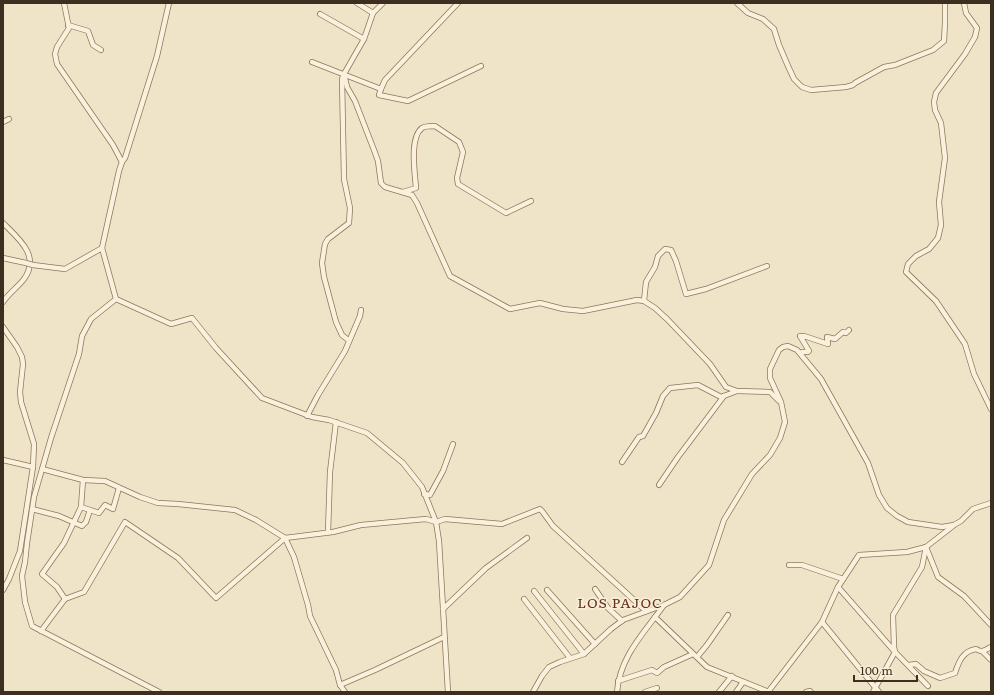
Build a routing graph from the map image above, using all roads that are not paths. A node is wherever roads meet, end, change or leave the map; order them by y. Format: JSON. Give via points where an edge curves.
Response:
{"nodes":[{"id":1,"x":64,"y":3,"type":"edge"},
{"id":2,"x":169,"y":3,"type":"edge"},
{"id":3,"x":357,"y":3,"type":"edge"},
{"id":4,"x":383,"y":3,"type":"edge"},
{"id":5,"x":458,"y":3,"type":"edge"},
{"id":6,"x":737,"y":3,"type":"edge"},
{"id":7,"x":945,"y":3,"type":"edge"},
{"id":8,"x":964,"y":3,"type":"edge"},
{"id":9,"x":373,"y":13,"type":"junction"},
{"id":10,"x":320,"y":14,"type":"dead end"},
{"id":11,"x":68,"y":25,"type":"junction"},
{"id":12,"x":364,"y":39,"type":"junction"},
{"id":13,"x":101,"y":50,"type":"dead end"},
{"id":14,"x":312,"y":62,"type":"dead end"},
{"id":15,"x":481,"y":66,"type":"dead end"},
{"id":16,"x":344,"y":74,"type":"junction"},
{"id":17,"x":381,"y":89,"type":"junction"},
{"id":18,"x":9,"y":119,"type":"dead end"},
{"id":19,"x":3,"y":122,"type":"edge"},
{"id":20,"x":122,"y":162,"type":"junction"},
{"id":21,"x":402,"y":192,"type":"junction"},
{"id":22,"x":531,"y":201,"type":"dead end"},
{"id":23,"x":3,"y":223,"type":"edge"},
{"id":24,"x":102,"y":248,"type":"junction"},
{"id":25,"x":3,"y":258,"type":"edge"},
{"id":26,"x":767,"y":266,"type":"dead end"},
{"id":27,"x":116,"y":299,"type":"junction"},
{"id":28,"x":644,"y":301,"type":"junction"},
{"id":29,"x":3,"y":302,"type":"edge"},
{"id":30,"x":361,"y":310,"type":"dead end"},
{"id":31,"x":3,"y":328,"type":"edge"},
{"id":32,"x":849,"y":330,"type":"dead end"},
{"id":33,"x":347,"y":339,"type":"dead end"},
{"id":34,"x":800,"y":354,"type":"junction"},
{"id":35,"x":737,"y":391,"type":"junction"},
{"id":36,"x":724,"y":396,"type":"junction"},
{"id":37,"x":781,"y":402,"type":"junction"},
{"id":38,"x":991,"y":409,"type":"edge"},
{"id":39,"x":307,"y":416,"type":"junction"},
{"id":40,"x":336,"y":422,"type":"junction"},
{"id":41,"x":453,"y":444,"type":"dead end"},
{"id":42,"x":3,"y":460,"type":"edge"},
{"id":43,"x":622,"y":462,"type":"dead end"},
{"id":44,"x":32,"y":467,"type":"junction"},
{"id":45,"x":42,"y":469,"type":"junction"},
{"id":46,"x":82,"y":480,"type":"junction"},
{"id":47,"x":659,"y":485,"type":"dead end"},
{"id":48,"x":120,"y":488,"type":"junction"},
{"id":49,"x":424,"y":494,"type":"junction"},
{"id":50,"x":991,"y":503,"type":"edge"},
{"id":51,"x":81,"y":507,"type":"junction"},
{"id":52,"x":32,"y":509,"type":"junction"},
{"id":53,"x":90,"y":510,"type":"junction"},
{"id":54,"x":74,"y":522,"type":"junction"},
{"id":55,"x":436,"y":522,"type":"junction"},
{"id":56,"x":954,"y":525,"type":"junction"},
{"id":57,"x":328,"y":532,"type":"junction"},
{"id":58,"x":285,"y":538,"type":"junction"},
{"id":59,"x":527,"y":538,"type":"dead end"},
{"id":60,"x":926,"y":547,"type":"junction"},
{"id":61,"x":789,"y":564,"type":"dead end"},
{"id":62,"x":843,"y":579,"type":"junction"},
{"id":63,"x":838,"y":587,"type":"junction"},
{"id":64,"x":595,"y":589,"type":"dead end"},
{"id":65,"x":3,"y":590,"type":"edge"},
{"id":66,"x":547,"y":590,"type":"dead end"},
{"id":67,"x":534,"y":591,"type":"dead end"},
{"id":68,"x":65,"y":599,"type":"junction"},
{"id":69,"x":524,"y":599,"type":"dead end"},
{"id":70,"x":664,"y":605,"type":"junction"},
{"id":71,"x":443,"y":609,"type":"junction"},
{"id":72,"x":646,"y":611,"type":"junction"},
{"id":73,"x":728,"y":615,"type":"dead end"},
{"id":74,"x":656,"y":617,"type":"junction"},
{"id":75,"x":622,"y":621,"type":"junction"},
{"id":76,"x":822,"y":622,"type":"junction"},
{"id":77,"x":991,"y":626,"type":"edge"},
{"id":78,"x":41,"y":631,"type":"junction"},
{"id":79,"x":444,"y":637,"type":"junction"},
{"id":80,"x":595,"y":644,"type":"junction"},
{"id":81,"x":991,"y":647,"type":"edge"},
{"id":82,"x":895,"y":652,"type":"junction"},
{"id":83,"x":983,"y":652,"type":"junction"},
{"id":84,"x":584,"y":654,"type":"junction"},
{"id":85,"x":695,"y":655,"type":"junction"},
{"id":86,"x":570,"y":658,"type":"junction"},
{"id":87,"x":991,"y":660,"type":"edge"},
{"id":88,"x":909,"y":665,"type":"junction"},
{"id":89,"x":732,"y":676,"type":"junction"},
{"id":90,"x":618,"y":681,"type":"junction"},
{"id":91,"x":743,"y":682,"type":"junction"},
{"id":92,"x":340,"y":684,"type":"junction"},
{"id":93,"x":928,"y":686,"type":"dead end"},
{"id":94,"x":657,"y":688,"type":"dead end"},
{"id":95,"x":876,"y":691,"type":"edge"},
{"id":96,"x":158,"y":692,"type":"edge"},
{"id":97,"x":345,"y":692,"type":"edge"},
{"id":98,"x":448,"y":692,"type":"edge"},
{"id":99,"x":533,"y":692,"type":"edge"},
{"id":100,"x":617,"y":692,"type":"edge"},
{"id":101,"x":645,"y":692,"type":"edge"},
{"id":102,"x":719,"y":692,"type":"edge"},
{"id":103,"x":736,"y":692,"type":"edge"},
{"id":104,"x":769,"y":692,"type":"edge"},
{"id":105,"x":806,"y":692,"type":"edge"},
{"id":106,"x":811,"y":692,"type":"edge"}],
"edges":[{"from":1,"to":11,"type":"street"},
{"from":2,"to":20,"type":"street","via":[[157,56]]},
{"from":3,"to":9,"type":"street"},
{"from":4,"to":9,"type":"street"},
{"from":5,"to":17,"type":"street","via":[[384,80]]},
{"from":6,"to":7,"type":"street","via":[[774,29],[794,79],[802,87],[810,90],[853,85],[884,67],[933,50],[944,41]]},
{"from":8,"to":38,"type":"street","via":[[966,13],[976,28],[975,37],[936,93],[934,102],[941,123],[945,158],[939,202],[941,225],[938,238],[929,249],[908,264],[906,272],[936,301],[965,344],[974,374]]},
{"from":9,"to":12,"type":"street"},
{"from":10,"to":12,"type":"street"},
{"from":11,"to":13,"type":"street","via":[[88,32],[93,45]]},
{"from":11,"to":20,"type":"street","via":[[69,28],[55,54],[57,64]]},
{"from":12,"to":16,"type":"street"},
{"from":14,"to":16,"type":"street"},
{"from":15,"to":17,"type":"street","via":[[408,101],[379,95]]},
{"from":16,"to":17,"type":"street"},
{"from":16,"to":21,"type":"street","via":[[378,161],[381,183],[385,187]]},
{"from":16,"to":33,"type":"street","via":[[344,179],[350,208],[348,223],[328,238],[322,263],[336,322],[342,335]]},
{"from":18,"to":19,"type":"street"},
{"from":20,"to":24,"type":"street"},
{"from":21,"to":22,"type":"street","via":[[416,188],[414,151],[417,134],[423,127],[434,126],[459,142],[463,152],[458,184],[506,213]]},
{"from":21,"to":28,"type":"street","via":[[412,195],[417,203],[450,276],[510,309],[540,304],[583,311],[637,300]]},
{"from":23,"to":29,"type":"street","via":[[24,245],[30,263],[26,277]]},
{"from":24,"to":25,"type":"street","bridge":true,"via":[[65,269]]},
{"from":24,"to":27,"type":"street"},
{"from":26,"to":28,"type":"street","via":[[686,294],[671,250],[665,249],[658,256],[646,282]]},
{"from":27,"to":39,"type":"street","via":[[171,324],[192,318],[262,398]]},
{"from":27,"to":45,"type":"street","via":[[91,319],[82,336],[79,354]]},
{"from":28,"to":35,"type":"street","via":[[655,308],[698,350],[721,383]]},
{"from":30,"to":39,"type":"street","via":[[345,351]]},
{"from":31,"to":44,"type":"street","via":[[22,357],[20,397],[34,444]]},
{"from":32,"to":34,"type":"street","via":[[835,338],[827,337],[828,344],[800,336],[809,351]]},
{"from":34,"to":37,"type":"street","via":[[788,346],[783,347],[770,368],[770,378]]},
{"from":34,"to":56,"type":"street","via":[[821,379],[868,463],[879,495],[887,508],[908,522],[942,527]]},
{"from":35,"to":36,"type":"street"},
{"from":35,"to":37,"type":"street","via":[[770,392]]},
{"from":36,"to":43,"type":"street","via":[[721,397],[698,385],[670,388],[663,396],[643,436],[639,437]]},
{"from":36,"to":47,"type":"street"},
{"from":37,"to":70,"type":"street","via":[[785,422],[780,438],[770,455],[752,474],[724,520],[709,565],[680,597]]},
{"from":39,"to":40,"type":"street"},
{"from":40,"to":49,"type":"street","via":[[367,433],[404,464],[422,487]]},
{"from":40,"to":57,"type":"street","via":[[330,472]]},
{"from":41,"to":49,"type":"street","via":[[431,494]]},
{"from":42,"to":44,"type":"street"},
{"from":44,"to":65,"type":"street","via":[[20,550]]},
{"from":45,"to":46,"type":"street"},
{"from":45,"to":52,"type":"street"},
{"from":46,"to":48,"type":"street","via":[[105,481]]},
{"from":46,"to":51,"type":"street"},
{"from":48,"to":53,"type":"street","via":[[113,509],[105,506],[98,513]]},
{"from":48,"to":58,"type":"street","via":[[158,503],[235,510]]},
{"from":49,"to":55,"type":"street"},
{"from":50,"to":56,"type":"street","via":[[974,509]]},
{"from":51,"to":53,"type":"street"},
{"from":51,"to":54,"type":"street"},
{"from":52,"to":54,"type":"street"},
{"from":52,"to":78,"type":"street","via":[[22,576],[25,602],[32,626]]},
{"from":53,"to":54,"type":"street","via":[[82,526]]},
{"from":54,"to":68,"type":"street","via":[[64,543],[42,574],[57,587]]},
{"from":55,"to":57,"type":"street","via":[[426,519],[361,525]]},
{"from":55,"to":71,"type":"street"},
{"from":55,"to":72,"type":"street","via":[[445,519],[502,524],[541,510],[553,526]]},
{"from":56,"to":60,"type":"street"},
{"from":57,"to":58,"type":"street"},
{"from":58,"to":68,"type":"street","via":[[216,598],[178,558],[125,522],[84,592]]},
{"from":58,"to":92,"type":"street","via":[[294,557],[310,616]]},
{"from":59,"to":71,"type":"street","via":[[486,568]]},
{"from":60,"to":62,"type":"street","via":[[907,552],[859,555]]},
{"from":60,"to":77,"type":"street","via":[[938,577],[964,596]]},
{"from":60,"to":82,"type":"street","via":[[922,567],[893,615]]},
{"from":61,"to":62,"type":"street"},
{"from":62,"to":63,"type":"street"},
{"from":63,"to":76,"type":"street"},
{"from":63,"to":82,"type":"street"},
{"from":64,"to":75,"type":"street","via":[[608,608]]},
{"from":66,"to":80,"type":"street"},
{"from":67,"to":84,"type":"street"},
{"from":68,"to":78,"type":"street"},
{"from":69,"to":86,"type":"street"},
{"from":70,"to":72,"type":"street"},
{"from":70,"to":74,"type":"street"},
{"from":71,"to":79,"type":"street"},
{"from":72,"to":75,"type":"street"},
{"from":73,"to":85,"type":"street","via":[[707,645]]},
{"from":74,"to":85,"type":"street"},
{"from":74,"to":90,"type":"street","via":[[637,639]]},
{"from":75,"to":80,"type":"street"},
{"from":76,"to":95,"type":"street"},
{"from":76,"to":104,"type":"street"},
{"from":78,"to":96,"type":"street"},
{"from":79,"to":92,"type":"street","via":[[376,670]]},
{"from":79,"to":98,"type":"street"},
{"from":80,"to":84,"type":"street"},
{"from":81,"to":83,"type":"street"},
{"from":82,"to":88,"type":"street"},
{"from":82,"to":95,"type":"street"},
{"from":83,"to":87,"type":"street"},
{"from":83,"to":88,"type":"street","via":[[970,650],[960,660],[955,673],[940,678],[924,671],[916,664]]},
{"from":84,"to":86,"type":"street"},
{"from":85,"to":89,"type":"street","via":[[707,667]]},
{"from":85,"to":90,"type":"street","via":[[664,667],[657,673],[652,670]]},
{"from":86,"to":99,"type":"street","via":[[549,667]]},
{"from":88,"to":93,"type":"street"},
{"from":89,"to":91,"type":"street"},
{"from":89,"to":102,"type":"street"},
{"from":90,"to":100,"type":"street"},
{"from":91,"to":103,"type":"street"},
{"from":91,"to":104,"type":"street"},
{"from":92,"to":97,"type":"street"},
{"from":94,"to":101,"type":"street"},
{"from":105,"to":106,"type":"street"}]}
